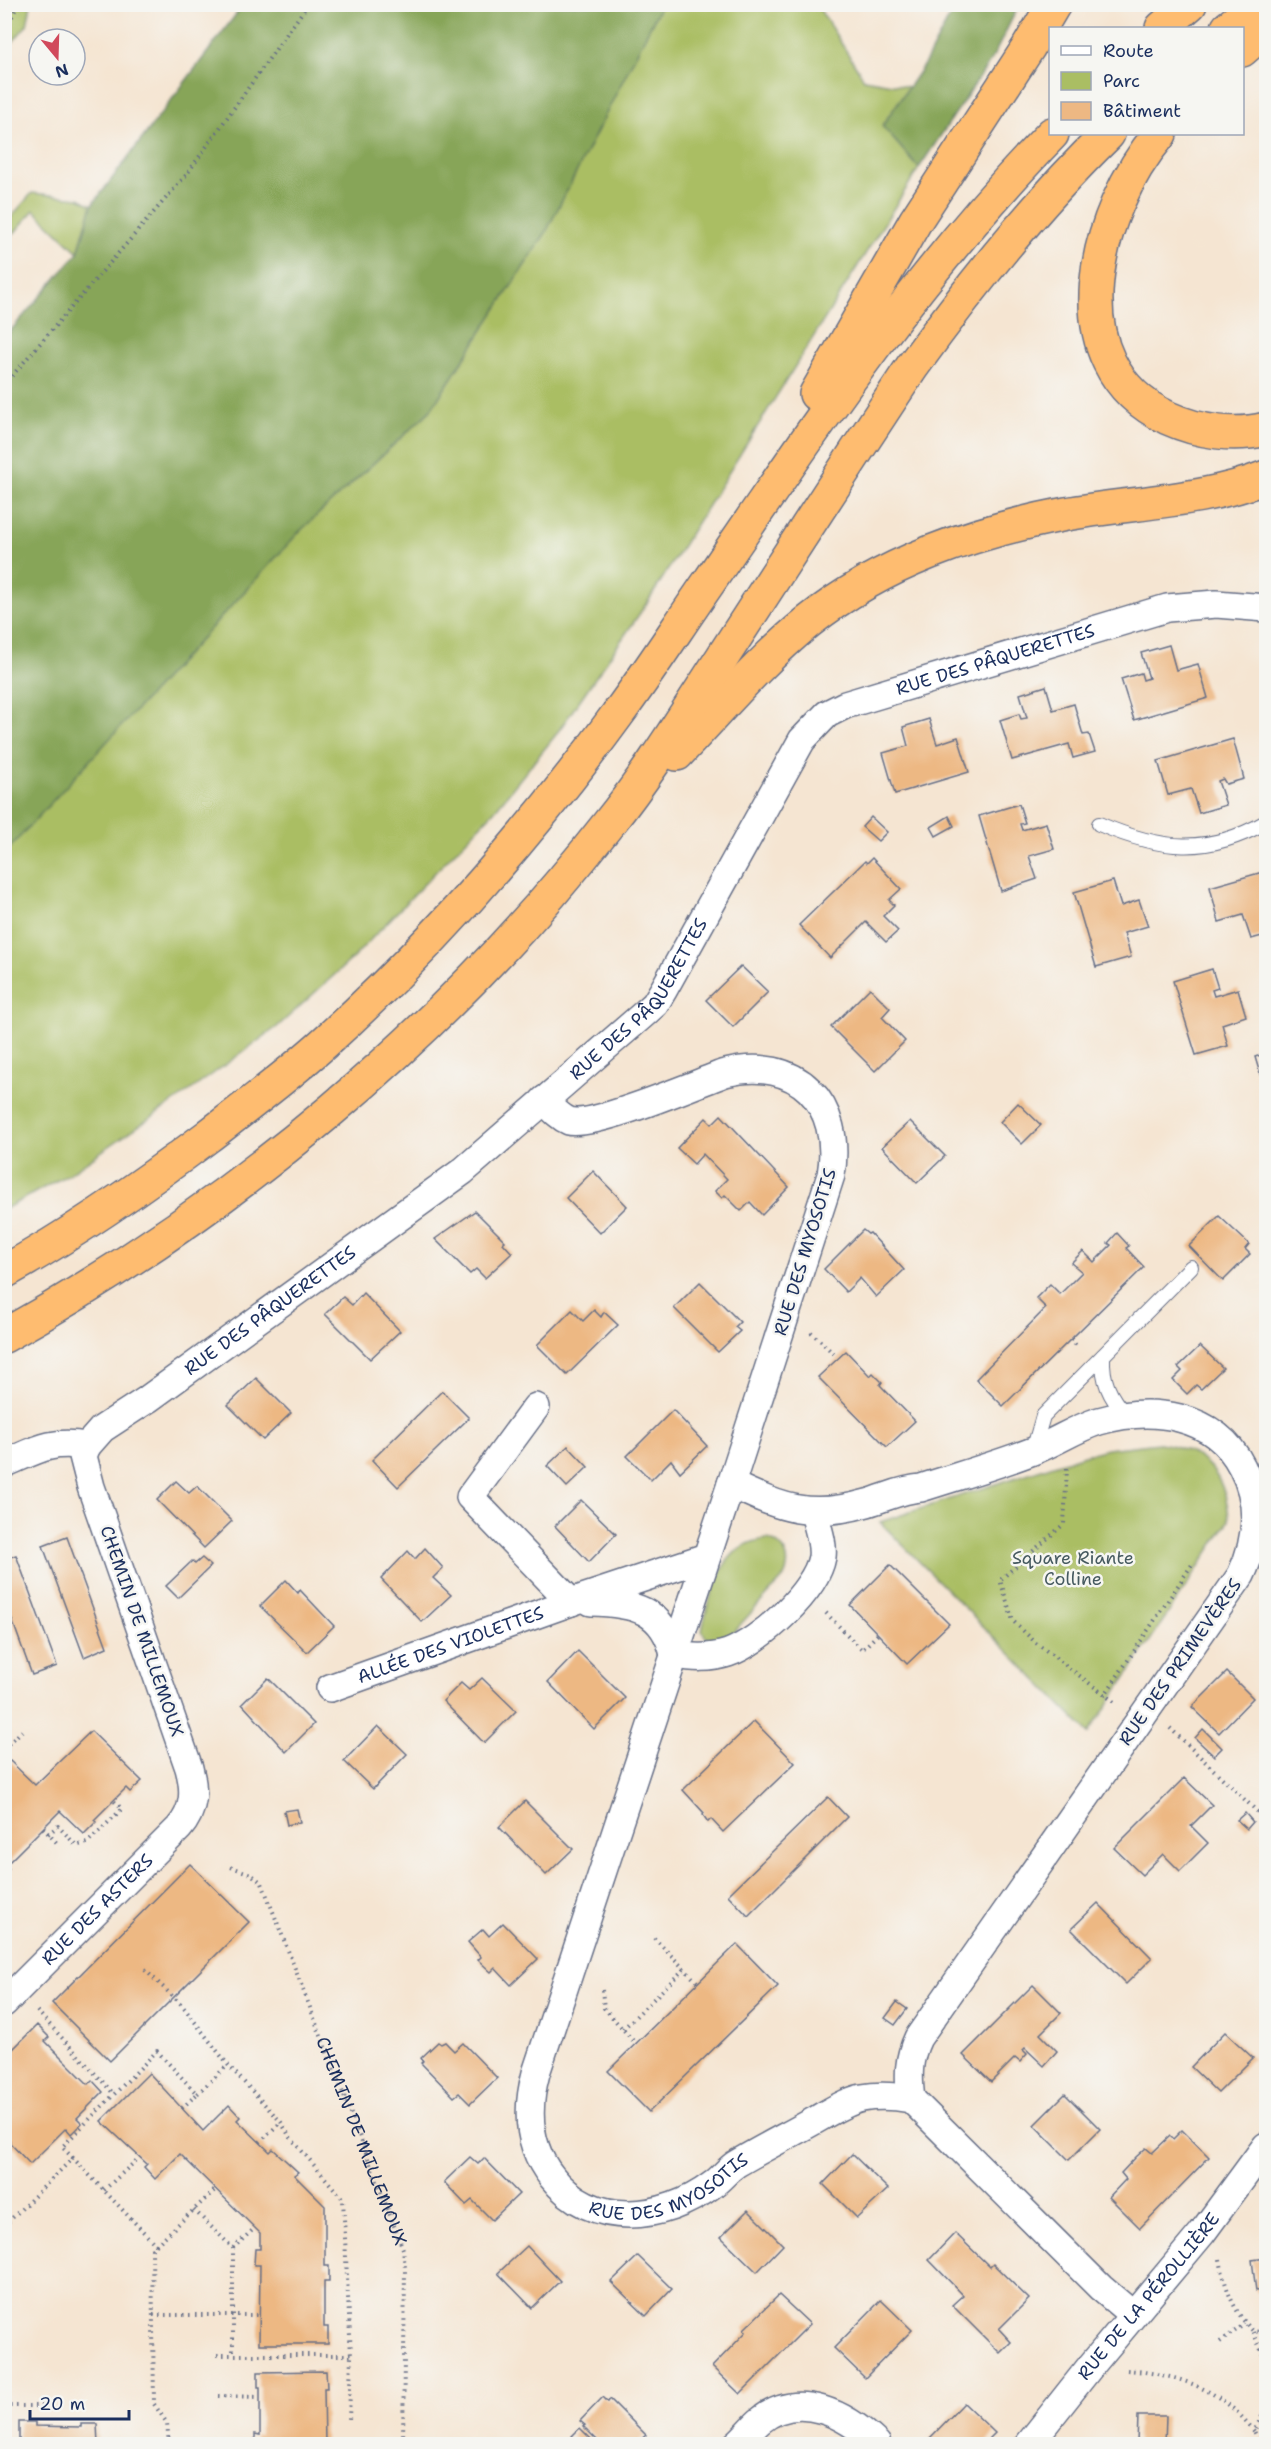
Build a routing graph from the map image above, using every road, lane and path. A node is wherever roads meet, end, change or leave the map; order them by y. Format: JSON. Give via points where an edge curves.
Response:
{"nodes":[{"id":1,"x":18,"y":4,"type":"edge"},
{"id":2,"x":308,"y":4,"type":"edge"},
{"id":3,"x":1054,"y":4,"type":"edge"},
{"id":4,"x":1190,"y":4,"type":"edge"},
{"id":5,"x":1258,"y":4,"type":"edge"},
{"id":6,"x":1163,"y":27,"type":"edge"},
{"id":7,"x":1229,"y":27,"type":"edge"},
{"id":8,"x":1266,"y":28,"type":"edge"},
{"id":9,"x":4,"y":33,"type":"edge"},
{"id":10,"x":1244,"y":48,"type":"edge"},
{"id":11,"x":1051,"y":135,"type":"edge"},
{"id":12,"x":1107,"y":135,"type":"edge"},
{"id":13,"x":1159,"y":135,"type":"edge"},
{"id":14,"x":4,"y":385,"type":"edge"},
{"id":15,"x":1266,"y":429,"type":"edge"},
{"id":16,"x":1266,"y":477,"type":"edge"},
{"id":17,"x":711,"y":578,"type":"junction"},
{"id":18,"x":1266,"y":608,"type":"edge"},
{"id":19,"x":611,"y":822,"type":"junction"},
{"id":20,"x":1266,"y":822,"type":"edge"},
{"id":21,"x":1099,"y":824,"type":"dead end"},
{"id":22,"x":544,"y":1100,"type":"junction"},
{"id":23,"x":1191,"y":1267,"type":"dead end"},
{"id":24,"x":4,"y":1272,"type":"edge"},
{"id":25,"x":804,"y":1324,"type":"dead end"},
{"id":26,"x":4,"y":1336,"type":"edge"},
{"id":27,"x":835,"y":1355,"type":"dead end"},
{"id":28,"x":1103,"y":1356,"type":"junction"},
{"id":29,"x":536,"y":1407,"type":"dead end"},
{"id":30,"x":1126,"y":1415,"type":"junction"},
{"id":31,"x":1062,"y":1438,"type":"junction"},
{"id":32,"x":87,"y":1446,"type":"junction"},
{"id":33,"x":1033,"y":1451,"type":"junction"},
{"id":34,"x":4,"y":1464,"type":"edge"},
{"id":35,"x":731,"y":1484,"type":"junction"},
{"id":36,"x":814,"y":1512,"type":"junction"},
{"id":37,"x":706,"y":1557,"type":"junction"},
{"id":38,"x":1193,"y":1563,"type":"dead end"},
{"id":39,"x":804,"y":1592,"type":"junction"},
{"id":40,"x":571,"y":1602,"type":"junction"},
{"id":41,"x":879,"y":1634,"type":"dead end"},
{"id":42,"x":674,"y":1655,"type":"junction"},
{"id":43,"x":330,"y":1688,"type":"dead end"},
{"id":44,"x":1104,"y":1696,"type":"junction"},
{"id":45,"x":1116,"y":1703,"type":"dead end"},
{"id":46,"x":1149,"y":1707,"type":"junction"},
{"id":47,"x":22,"y":1731,"type":"dead end"},
{"id":48,"x":4,"y":1748,"type":"edge"},
{"id":49,"x":114,"y":1801,"type":"dead end"},
{"id":50,"x":188,"y":1816,"type":"joint"},
{"id":51,"x":1266,"y":1820,"type":"edge"},
{"id":52,"x":43,"y":1828,"type":"dead end"},
{"id":53,"x":48,"y":1834,"type":"junction"},
{"id":54,"x":57,"y":1843,"type":"dead end"},
{"id":55,"x":231,"y":1867,"type":"dead end"},
{"id":56,"x":654,"y":1938,"type":"dead end"},
{"id":57,"x":684,"y":1969,"type":"junction"},
{"id":58,"x":145,"y":1970,"type":"dead end"},
{"id":59,"x":698,"y":1983,"type":"dead end"},
{"id":60,"x":602,"y":1990,"type":"dead end"},
{"id":61,"x":4,"y":2003,"type":"edge"},
{"id":62,"x":42,"y":2017,"type":"dead end"},
{"id":63,"x":623,"y":2029,"type":"junction"},
{"id":64,"x":636,"y":2044,"type":"dead end"},
{"id":65,"x":228,"y":2065,"type":"junction"},
{"id":66,"x":114,"y":2094,"type":"junction"},
{"id":67,"x":197,"y":2094,"type":"junction"},
{"id":68,"x":911,"y":2099,"type":"junction"},
{"id":69,"x":182,"y":2108,"type":"dead end"},
{"id":70,"x":281,"y":2122,"type":"junction"},
{"id":71,"x":260,"y":2142,"type":"dead end"},
{"id":72,"x":1266,"y":2146,"type":"edge"},
{"id":73,"x":140,"y":2157,"type":"dead end"},
{"id":74,"x":73,"y":2158,"type":"junction"},
{"id":75,"x":216,"y":2189,"type":"dead end"},
{"id":76,"x":104,"y":2190,"type":"junction"},
{"id":77,"x":194,"y":2210,"type":"junction"},
{"id":78,"x":4,"y":2226,"type":"edge"},
{"id":79,"x":255,"y":2228,"type":"dead end"},
{"id":80,"x":1202,"y":2234,"type":"junction"},
{"id":81,"x":156,"y":2246,"type":"junction"},
{"id":82,"x":233,"y":2248,"type":"junction"},
{"id":83,"x":233,"y":2314,"type":"junction"},
{"id":84,"x":153,"y":2315,"type":"junction"},
{"id":85,"x":259,"y":2315,"type":"dead end"},
{"id":86,"x":1133,"y":2315,"type":"junction"},
{"id":87,"x":1245,"y":2324,"type":"junction"},
{"id":88,"x":1252,"y":2331,"type":"junction"},
{"id":89,"x":1266,"y":2333,"type":"edge"},
{"id":90,"x":1220,"y":2342,"type":"dead end"},
{"id":91,"x":217,"y":2355,"type":"dead end"},
{"id":92,"x":233,"y":2355,"type":"junction"},
{"id":93,"x":351,"y":2355,"type":"junction"},
{"id":94,"x":1266,"y":2361,"type":"edge"},
{"id":95,"x":1090,"y":2367,"type":"junction"},
{"id":96,"x":218,"y":2396,"type":"dead end"},
{"id":97,"x":260,"y":2397,"type":"dead end"},
{"id":98,"x":4,"y":2406,"type":"edge"},
{"id":99,"x":46,"y":2406,"type":"dead end"},
{"id":100,"x":1266,"y":2409,"type":"edge"},
{"id":101,"x":349,"y":2421,"type":"dead end"},
{"id":102,"x":1254,"y":2431,"type":"junction"},
{"id":103,"x":169,"y":2445,"type":"edge"},
{"id":104,"x":403,"y":2445,"type":"edge"},
{"id":105,"x":737,"y":2445,"type":"edge"},
{"id":106,"x":876,"y":2445,"type":"edge"},
{"id":107,"x":1029,"y":2445,"type":"edge"},
{"id":108,"x":1261,"y":2445,"type":"edge"}],
"edges":[{"from":1,"to":9,"type":"path"},
{"from":2,"to":14,"type":"path","via":[[187,174]]},
{"from":3,"to":17,"type":"highway","via":[[916,220]]},
{"from":4,"to":6,"type":"highway"},
{"from":5,"to":7,"type":"highway"},
{"from":8,"to":10,"type":"highway"},
{"from":11,"to":17,"type":"highway","via":[[934,266]]},
{"from":12,"to":19,"type":"highway","via":[[1022,225],[912,367],[659,755]]},
{"from":13,"to":15,"type":"highway","via":[[1124,186],[1101,248],[1096,311],[1102,340],[1113,367],[1132,393],[1160,414],[1208,431]]},
{"from":16,"to":19,"type":"highway","via":[[1194,496],[1005,527],[900,565],[808,622]]},
{"from":17,"to":24,"type":"highway","via":[[622,710],[546,808],[462,907],[378,993],[320,1047],[173,1162],[72,1232]]},
{"from":18,"to":22,"type":"street","name":"RUE DES PÂQUERETTES","via":[[1216,604],[1167,608],[845,705],[827,714],[802,740],[655,1004]]},
{"from":19,"to":26,"type":"highway","via":[[556,889],[458,993],[313,1125],[220,1199],[143,1252]]},
{"from":20,"to":21,"type":"lane","via":[[1243,835],[1203,846],[1145,842]]},
{"from":22,"to":32,"type":"street","name":"RUE DES PÂQUERETTES","via":[[463,1171],[102,1429]]},
{"from":22,"to":35,"type":"street","name":"RUE DES MYOSOTIS","via":[[568,1120],[591,1120],[725,1073],[753,1068],[782,1072],[798,1081],[823,1108],[834,1140],[831,1175]]},
{"from":23,"to":28,"type":"lane"},
{"from":25,"to":27,"type":"path"},
{"from":28,"to":30,"type":"lane","via":[[1106,1387]]},
{"from":28,"to":33,"type":"lane","via":[[1043,1416]]},
{"from":29,"to":40,"type":"street","via":[[470,1497]]},
{"from":30,"to":31,"type":"street","name":"RUE DES PRIMEVÈRES","via":[[1099,1421]]},
{"from":30,"to":46,"type":"street","name":"RUE DES PRIMEVÈRES","via":[[1169,1415],[1191,1420],[1209,1430],[1239,1461],[1254,1498],[1256,1518],[1250,1557],[1241,1575]]},
{"from":31,"to":33,"type":"street","name":"RUE DES PRIMEVÈRES"},
{"from":31,"to":44,"type":"path","via":[[1067,1458],[1064,1524],[1000,1580],[1013,1621]]},
{"from":32,"to":34,"type":"street","via":[[50,1444]]},
{"from":32,"to":50,"type":"street","name":"CHEMIN DE MILLEMOUX","via":[[83,1456],[91,1487],[189,1768],[194,1794]]},
{"from":33,"to":36,"type":"street","name":"RUE DES PRIMEVÈRES","via":[[921,1488],[852,1507]]},
{"from":35,"to":36,"type":"street","name":"RUE DES PRIMEVÈRES","via":[[782,1505]]},
{"from":35,"to":37,"type":"street","name":"RUE DES MYOSOTIS"},
{"from":36,"to":39,"type":"street","via":[[822,1554],[818,1573]]},
{"from":37,"to":40,"type":"street","name":"ALLÉE DES VIOLETTES"},
{"from":37,"to":42,"type":"street","name":"RUE DES MYOSOTIS"},
{"from":38,"to":44,"type":"path"},
{"from":39,"to":41,"type":"path","via":[[862,1650]]},
{"from":39,"to":42,"type":"street","via":[[748,1644],[703,1659]]},
{"from":40,"to":42,"type":"street","name":"ALLÉE DES VIOLETTES","via":[[620,1603],[646,1612],[666,1631]]},
{"from":40,"to":43,"type":"street","name":"ALLÉE DES VIOLETTES"},
{"from":42,"to":68,"type":"street","name":"RUE DES MYOSOTIS","via":[[534,2082],[530,2122],[541,2161],[560,2185],[584,2203],[603,2211],[644,2215],[664,2210],[712,2186],[737,2163],[845,2104],[876,2096]]},
{"from":44,"to":45,"type":"path"},
{"from":46,"to":51,"type":"path"},
{"from":46,"to":68,"type":"street","name":"RUE DES PRIMEVÈRES","via":[[918,2038],[909,2068]]},
{"from":47,"to":48,"type":"path"},
{"from":49,"to":53,"type":"path","via":[[122,1809],[87,1843],[75,1844],[58,1826]]},
{"from":50,"to":61,"type":"street","name":"RUE DES ASTERS"},
{"from":52,"to":53,"type":"path"},
{"from":53,"to":54,"type":"path"},
{"from":55,"to":104,"type":"path","name":"CHEMIN DE MILLEMOUX","via":[[262,1883],[403,2249]]},
{"from":56,"to":57,"type":"path"},
{"from":57,"to":59,"type":"path"},
{"from":57,"to":63,"type":"path"},
{"from":58,"to":65,"type":"path","via":[[181,2004]]},
{"from":60,"to":63,"type":"path","via":[[604,2008]]},
{"from":62,"to":66,"type":"path"},
{"from":63,"to":64,"type":"path"},
{"from":65,"to":67,"type":"path"},
{"from":65,"to":70,"type":"path"},
{"from":66,"to":67,"type":"path","via":[[157,2051]]},
{"from":66,"to":74,"type":"path","via":[[62,2147]]},
{"from":67,"to":69,"type":"path"},
{"from":68,"to":86,"type":"street"},
{"from":70,"to":71,"type":"path"},
{"from":70,"to":93,"type":"path","via":[[343,2199]]},
{"from":72,"to":80,"type":"street","name":"RUE DE LA PÉROLLIÈRE"},
{"from":73,"to":76,"type":"path"},
{"from":74,"to":76,"type":"path"},
{"from":74,"to":78,"type":"path"},
{"from":75,"to":77,"type":"path"},
{"from":76,"to":81,"type":"path"},
{"from":77,"to":81,"type":"path"},
{"from":77,"to":82,"type":"path"},
{"from":79,"to":82,"type":"path"},
{"from":80,"to":86,"type":"street","name":"RUE DE LA PÉROLLIÈRE"},
{"from":80,"to":87,"type":"path","via":[[1219,2251],[1226,2288]]},
{"from":81,"to":84,"type":"path","via":[[152,2249]]},
{"from":82,"to":83,"type":"path"},
{"from":83,"to":84,"type":"path"},
{"from":83,"to":85,"type":"path"},
{"from":83,"to":92,"type":"path"},
{"from":84,"to":103,"type":"path","via":[[154,2404],[167,2423]]},
{"from":86,"to":95,"type":"street","name":"RUE DE LA PÉROLLIÈRE"},
{"from":87,"to":88,"type":"path"},
{"from":87,"to":90,"type":"path"},
{"from":88,"to":89,"type":"path"},
{"from":88,"to":94,"type":"path"},
{"from":91,"to":92,"type":"path"},
{"from":92,"to":93,"type":"path"},
{"from":93,"to":101,"type":"path"},
{"from":95,"to":102,"type":"path","via":[[1174,2376],[1206,2389],[1240,2414]]},
{"from":95,"to":107,"type":"street","name":"RUE DE LA PÉROLLIÈRE"},
{"from":96,"to":97,"type":"path"},
{"from":98,"to":99,"type":"path"},
{"from":100,"to":102,"type":"path"},
{"from":102,"to":108,"type":"path"},
{"from":105,"to":106,"type":"street","via":[[762,2420],[783,2409],[805,2406],[844,2418]]}]}
